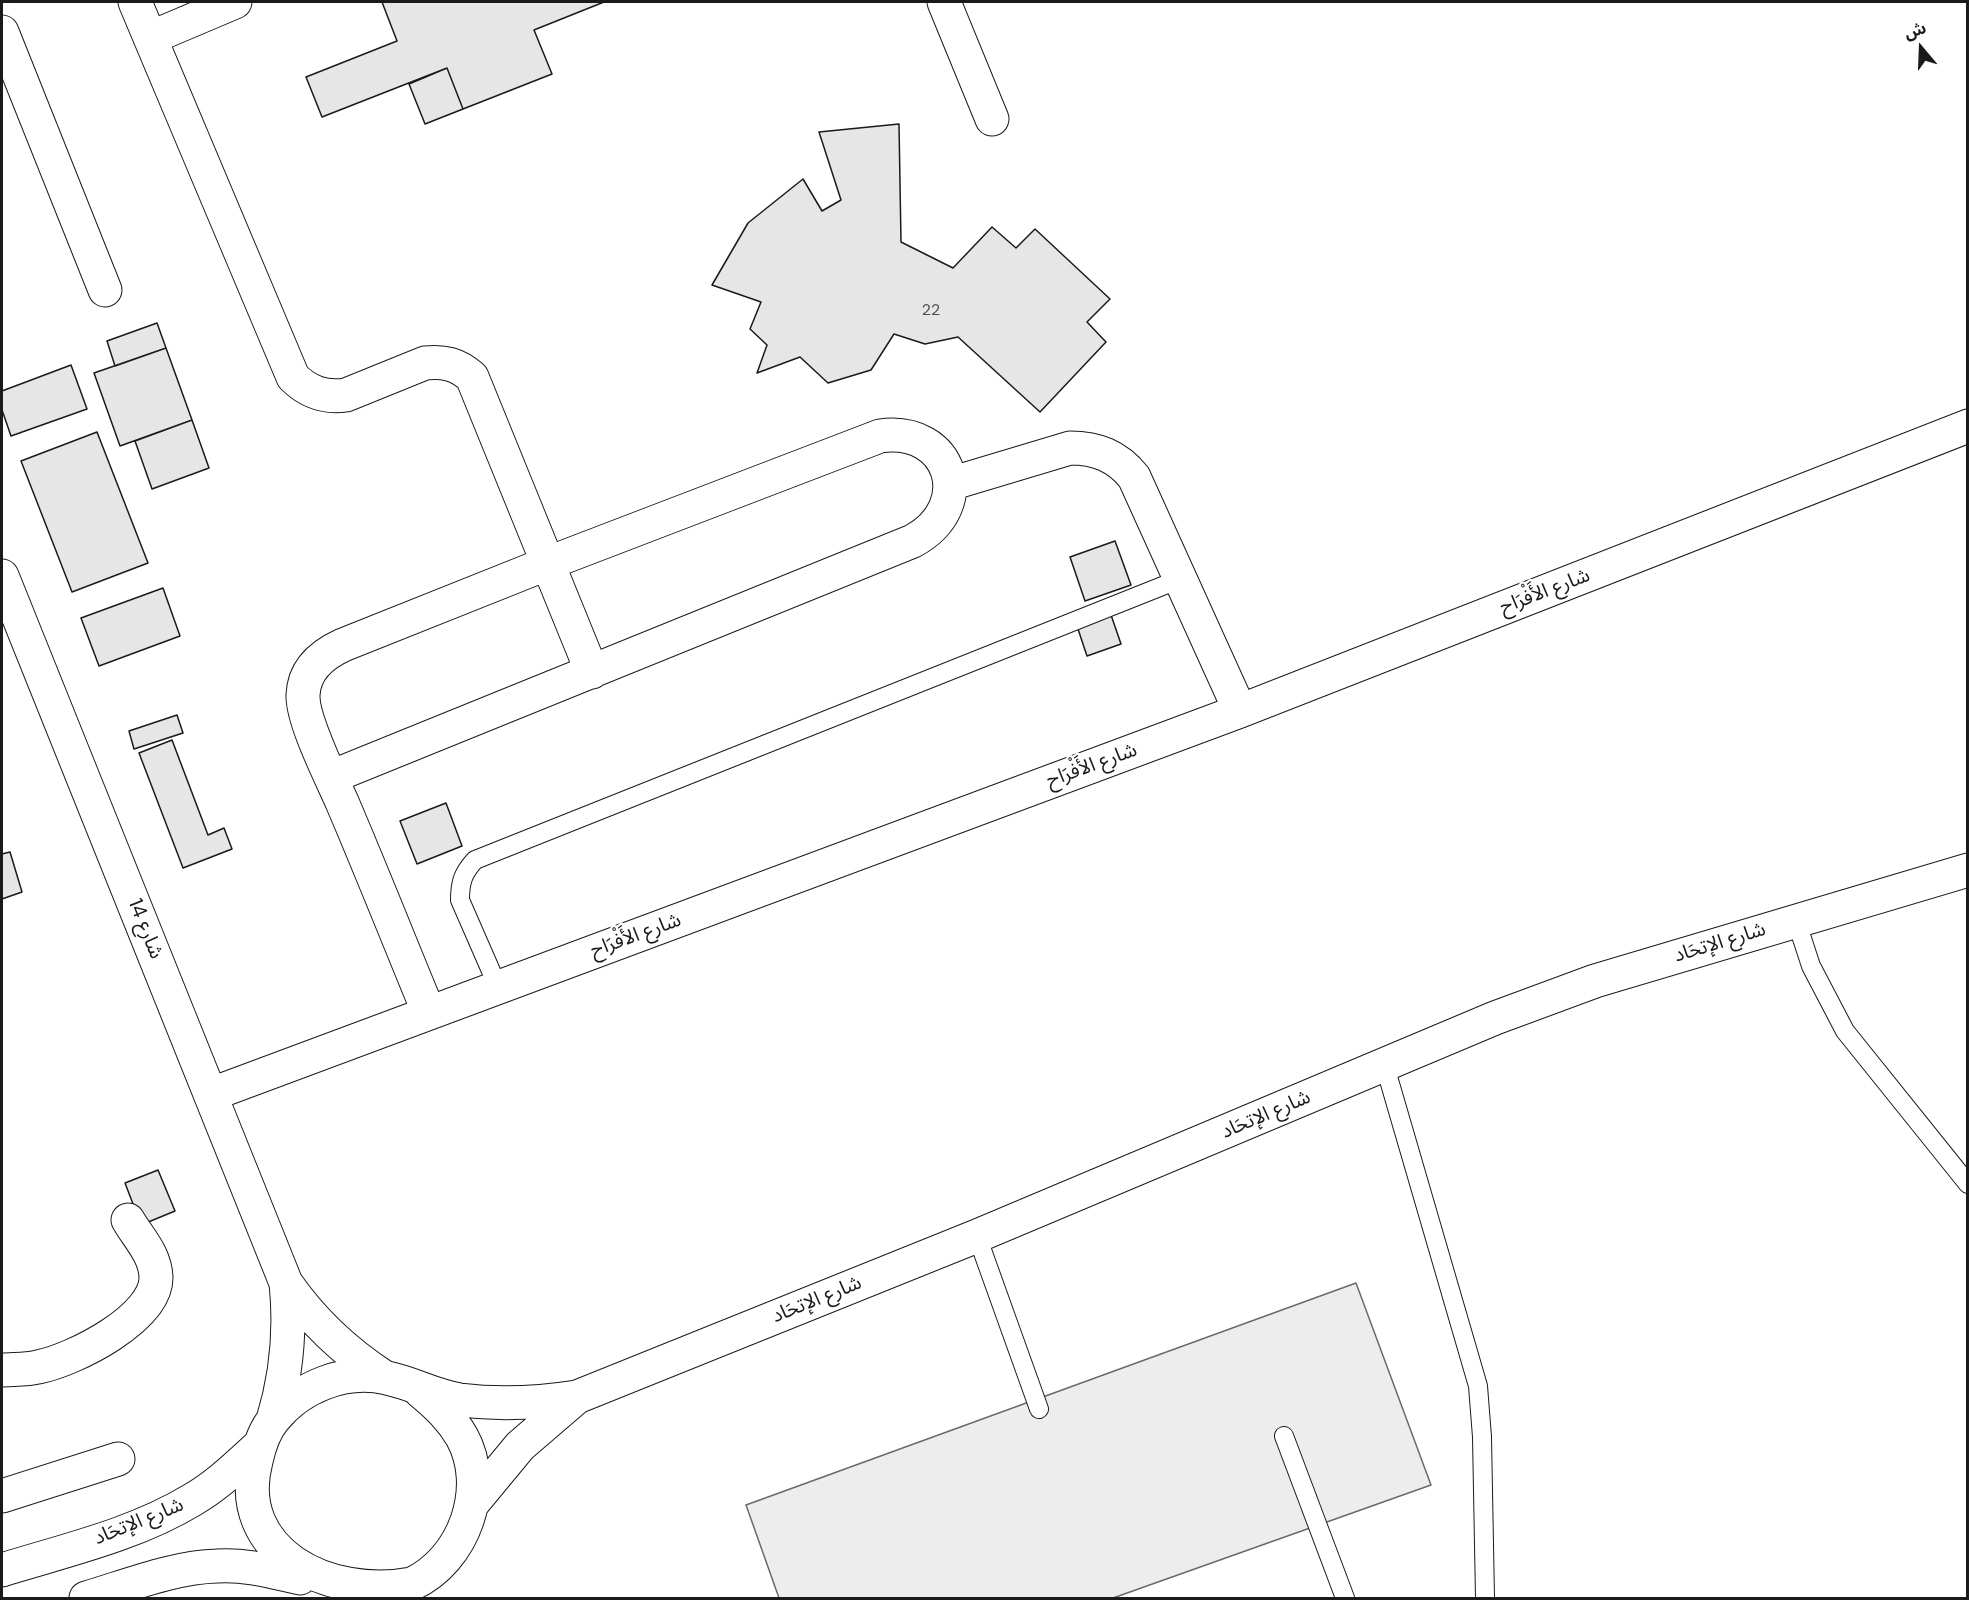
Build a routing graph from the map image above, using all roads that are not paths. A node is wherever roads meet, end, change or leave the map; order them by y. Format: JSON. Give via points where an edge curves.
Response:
{"nodes":[{"id":1,"x":135,"y":2,"type":"edge"},
{"id":2,"x":235,"y":2,"type":"edge"},
{"id":3,"x":944,"y":2,"type":"edge"},
{"id":4,"x":2,"y":32,"type":"edge"},
{"id":5,"x":150,"y":38,"type":"junction"},
{"id":6,"x":992,"y":119,"type":"dead end"},
{"id":7,"x":105,"y":290,"type":"dead end"},
{"id":8,"x":1968,"y":426,"type":"edge"},
{"id":9,"x":950,"y":484,"type":"junction"},
{"id":10,"x":546,"y":564,"type":"junction"},
{"id":11,"x":2,"y":576,"type":"edge"},
{"id":12,"x":1180,"y":579,"type":"junction"},
{"id":13,"x":592,"y":672,"type":"junction"},
{"id":14,"x":1240,"y":711,"type":"junction"},
{"id":15,"x":331,"y":777,"type":"junction"},
{"id":16,"x":1968,"y":870,"type":"edge"},
{"id":17,"x":1796,"y":920,"type":"junction"},
{"id":18,"x":498,"y":987,"type":"junction"},
{"id":19,"x":429,"y":1013,"type":"junction"},
{"id":20,"x":1384,"y":1064,"type":"junction"},
{"id":21,"x":212,"y":1094,"type":"junction"},
{"id":22,"x":1968,"y":1184,"type":"edge"},
{"id":23,"x":128,"y":1220,"type":"dead end"},
{"id":24,"x":977,"y":1236,"type":"junction"},
{"id":25,"x":286,"y":1283,"type":"junction"},
{"id":26,"x":2,"y":1370,"type":"edge"},
{"id":27,"x":384,"y":1377,"type":"junction"},
{"id":28,"x":420,"y":1391,"type":"junction"},
{"id":29,"x":577,"y":1397,"type":"junction"},
{"id":30,"x":1040,"y":1409,"type":"dead end"},
{"id":31,"x":266,"y":1432,"type":"junction"},
{"id":32,"x":1284,"y":1436,"type":"dead end"},
{"id":33,"x":118,"y":1459,"type":"dead end"},
{"id":34,"x":2,"y":1496,"type":"edge"},
{"id":35,"x":472,"y":1504,"type":"junction"},
{"id":36,"x":441,"y":1563,"type":"junction"},
{"id":37,"x":2,"y":1570,"type":"edge"},
{"id":38,"x":303,"y":1579,"type":"junction"},
{"id":39,"x":345,"y":1596,"type":"edge"},
{"id":40,"x":86,"y":1599,"type":"edge"},
{"id":41,"x":430,"y":1599,"type":"edge"},
{"id":42,"x":1345,"y":1599,"type":"edge"},
{"id":43,"x":1485,"y":1599,"type":"edge"}],
"edges":[{"from":1,"to":5,"type":"street"},
{"from":2,"to":5,"type":"street"},
{"from":3,"to":6,"type":"street"},
{"from":4,"to":7,"type":"street"},
{"from":5,"to":10,"type":"street","via":[[293,377],[313,392],[334,396],[346,395],[425,363],[439,361],[463,369],[478,387]]},
{"from":8,"to":14,"type":"street","name":"شارع الأَفْرَاح"},
{"from":9,"to":10,"type":"street","via":[[947,470],[926,443],[897,433],[880,436]]},
{"from":9,"to":12,"type":"street","via":[[1070,448],[1105,453],[1117,459],[1134,477]]},
{"from":9,"to":13,"type":"street","via":[[949,500],[939,522],[920,537]]},
{"from":10,"to":13,"type":"street"},
{"from":10,"to":15,"type":"street","via":[[343,645],[315,663],[303,695],[305,711]]},
{"from":11,"to":21,"type":"street","name":"شارع 14"},
{"from":12,"to":14,"type":"street"},
{"from":12,"to":18,"type":"lane","via":[[475,860],[460,884],[460,900]]},
{"from":13,"to":15,"type":"street"},
{"from":14,"to":18,"type":"street","name":"شارع الأَفْرَاح"},
{"from":15,"to":19,"type":"street"},
{"from":16,"to":17,"type":"street","name":"شارع الإتحَاد"},
{"from":17,"to":20,"type":"street","name":"شارع الإتحَاد","via":[[1595,981]]},
{"from":17,"to":22,"type":"lane","via":[[1811,966],[1845,1031]]},
{"from":18,"to":19,"type":"street","name":"شارع الأَفْرَاح"},
{"from":19,"to":21,"type":"street","name":"شارع الأَفْرَاح"},
{"from":20,"to":24,"type":"street","name":"شارع الإتحَاد"},
{"from":20,"to":43,"type":"lane","via":[[1478,1386]]},
{"from":21,"to":25,"type":"street","name":"شارع 14"},
{"from":23,"to":26,"type":"street","via":[[155,1265],[154,1291],[148,1304],[136,1318],[66,1357],[37,1367]]},
{"from":24,"to":29,"type":"street","name":"شارع الإتحَاد"},
{"from":24,"to":30,"type":"lane"},
{"from":25,"to":27,"type":"street","name":"شارع 14","via":[[329,1336]]},
{"from":25,"to":31,"type":"street","name":"شارع 14","via":[[288,1353],[283,1388]]},
{"from":27,"to":28,"type":"street"},
{"from":27,"to":31,"type":"street","name":"شارع الإتحَاد","via":[[353,1375],[322,1383],[294,1398]]},
{"from":28,"to":29,"type":"street","name":"شارع الإتحَاد","via":[[498,1404]]},
{"from":28,"to":35,"type":"street","via":[[446,1412],[464,1439],[472,1471]]},
{"from":29,"to":35,"type":"street","name":"شارع الإتحَاد","via":[[520,1446]]},
{"from":31,"to":37,"type":"street","name":"شارع الإتحَاد","via":[[225,1478],[161,1518]]},
{"from":31,"to":38,"type":"street","name":"شارع 14","via":[[252,1474],[253,1504],[262,1534],[279,1559]]},
{"from":32,"to":42,"type":"lane"},
{"from":33,"to":34,"type":"street"},
{"from":35,"to":36,"type":"street","via":[[456,1545]]},
{"from":36,"to":39,"type":"street","via":[[412,1584],[377,1595]]},
{"from":36,"to":41,"type":"street"},
{"from":38,"to":39,"type":"street"},
{"from":38,"to":40,"type":"street","via":[[217,1565]]}]}
